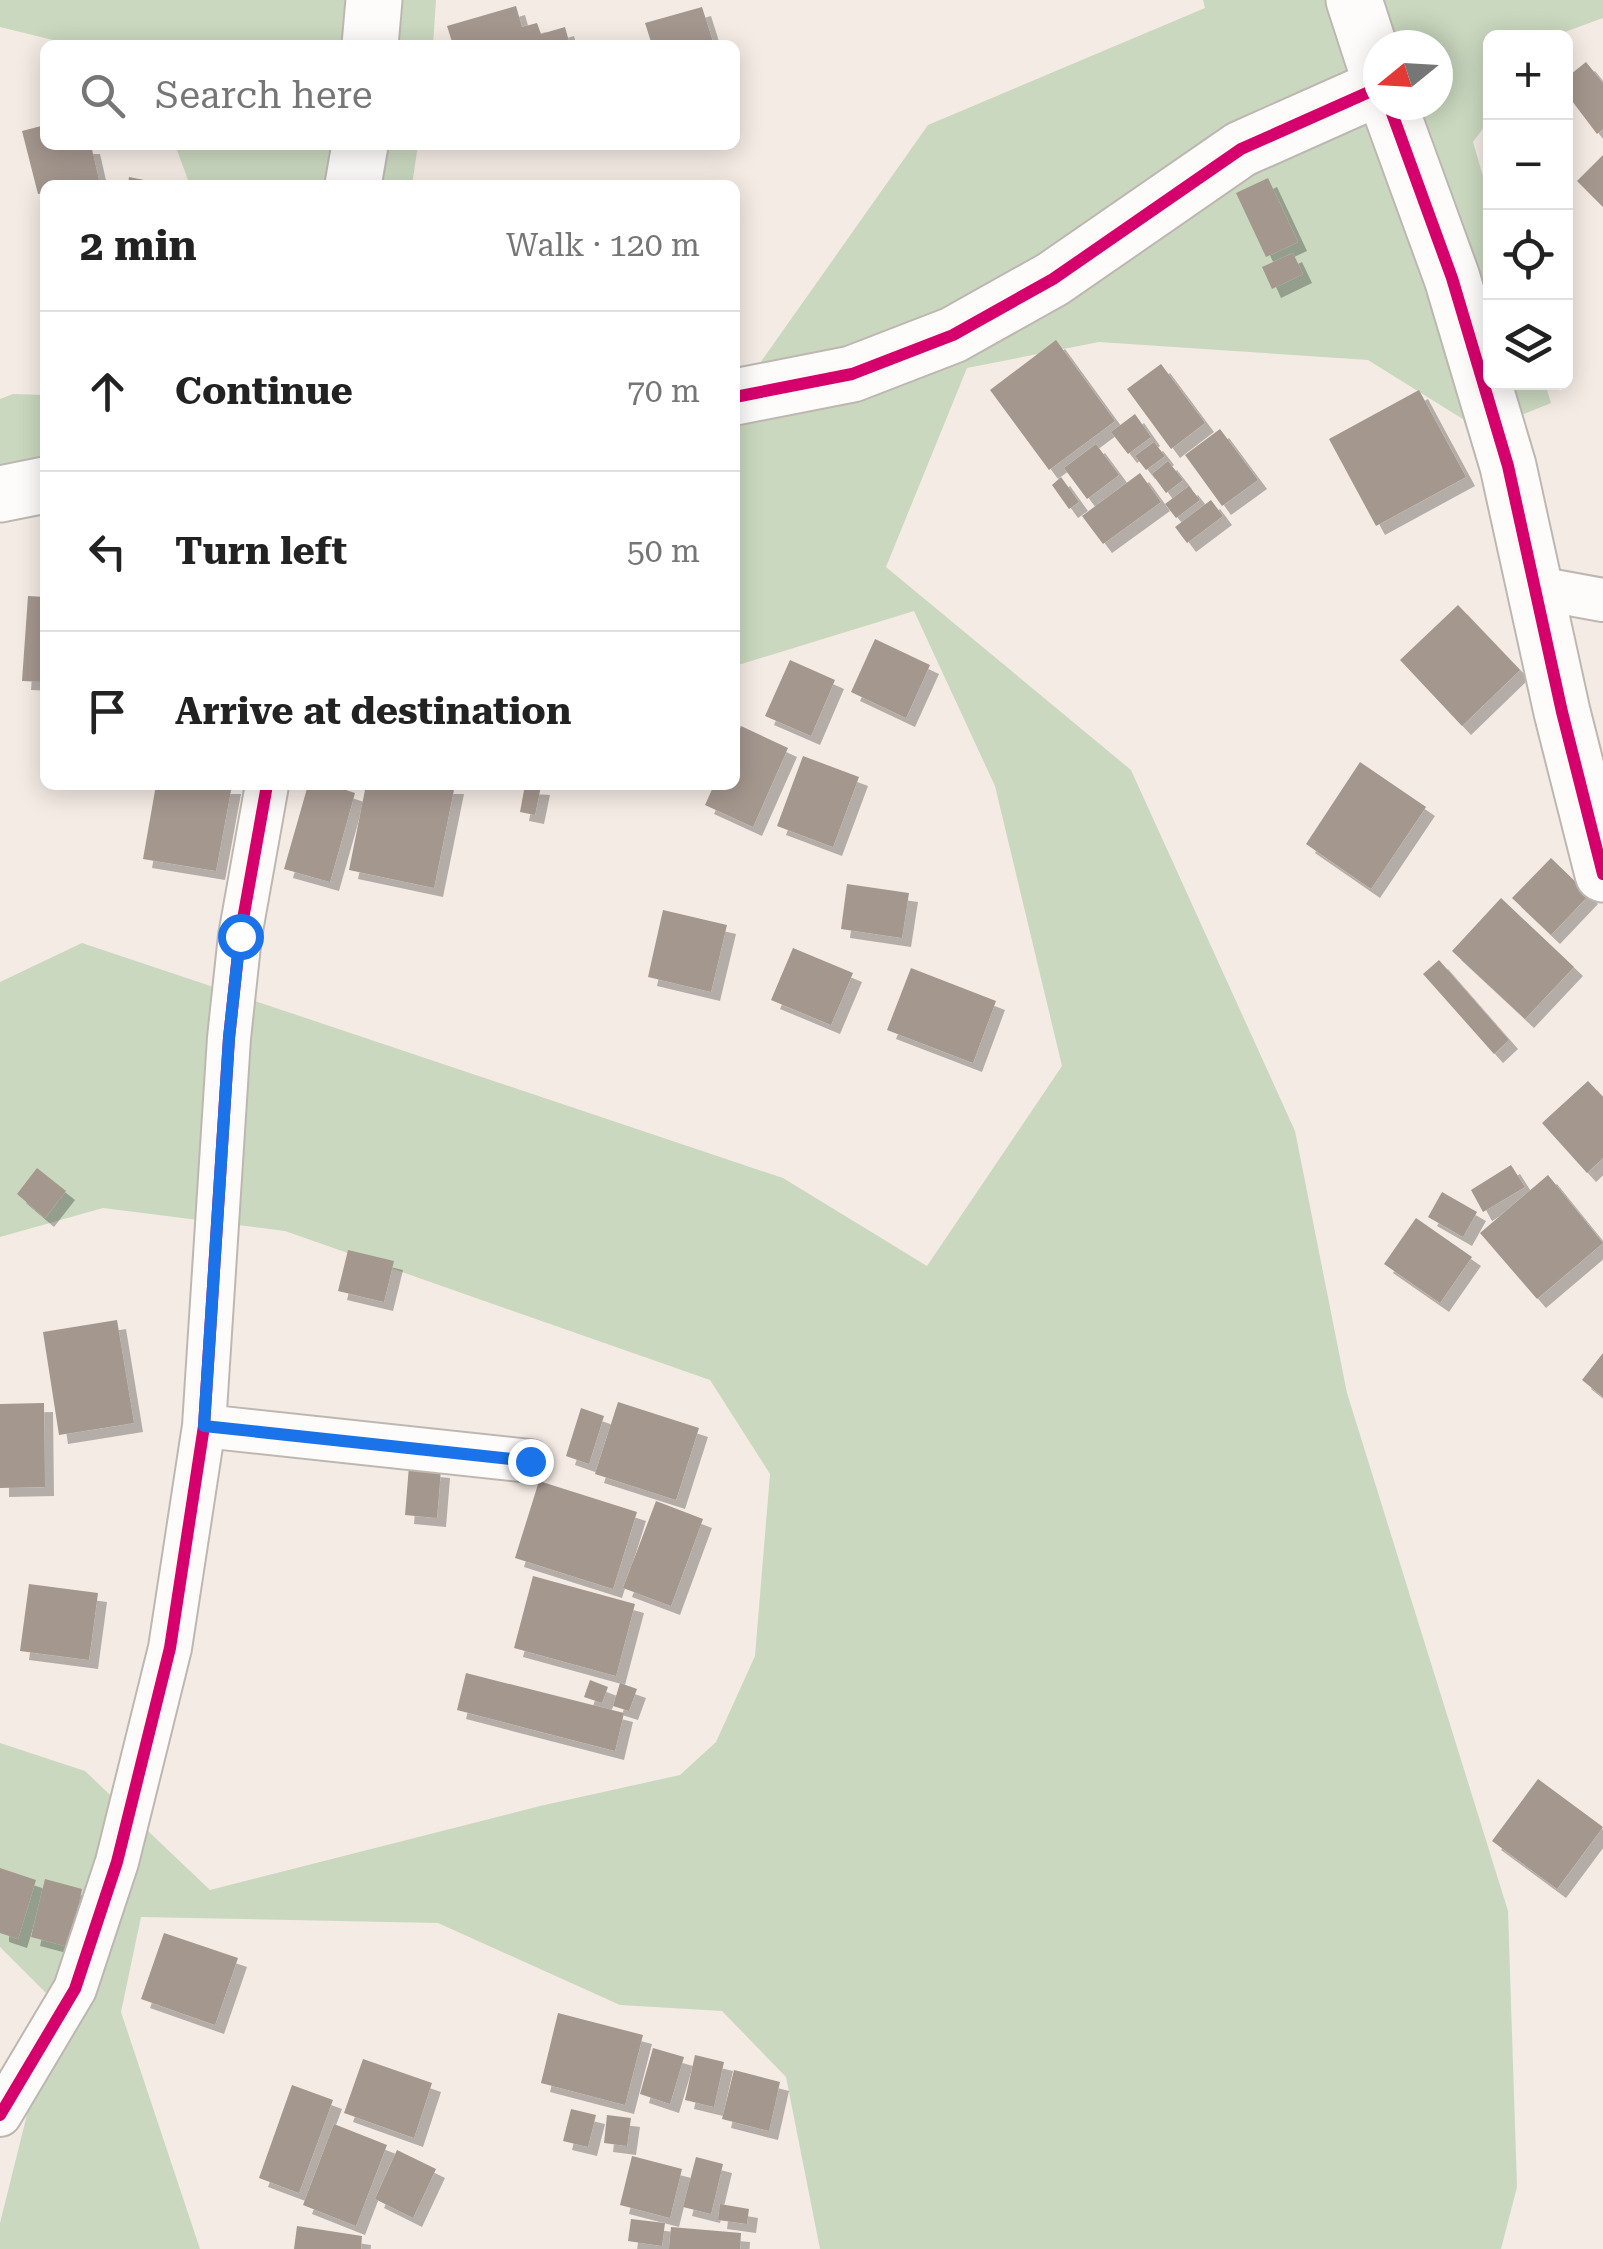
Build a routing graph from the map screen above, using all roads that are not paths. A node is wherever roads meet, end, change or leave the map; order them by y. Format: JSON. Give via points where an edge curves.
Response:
{"nodes":[{"id":1,"x":374,"y":0,"type":"edge"},
{"id":2,"x":1354,"y":0,"type":"edge"},
{"id":3,"x":1364,"y":30,"type":"edge"},
{"id":4,"x":370,"y":40,"type":"edge"},
{"id":5,"x":1363,"y":95,"type":"edge"},
{"id":6,"x":1394,"y":120,"type":"edge"},
{"id":7,"x":359,"y":150,"type":"edge"},
{"id":8,"x":354,"y":180,"type":"edge"},
{"id":9,"x":740,"y":396,"type":"edge"},
{"id":10,"x":40,"y":485,"type":"edge"},
{"id":11,"x":0,"y":494,"type":"edge"},
{"id":12,"x":1537,"y":588,"type":"junction"},
{"id":13,"x":1603,"y":600,"type":"edge"},
{"id":14,"x":266,"y":790,"type":"edge"},
{"id":15,"x":1603,"y":874,"type":"edge"},
{"id":16,"x":204,"y":1426,"type":"junction"},
{"id":17,"x":530,"y":1461,"type":"dead end"},
{"id":18,"x":0,"y":2115,"type":"edge"}],
"edges":[{"from":1,"to":4,"type":"street"},
{"from":2,"to":3,"type":"street"},
{"from":5,"to":9,"type":"street","via":[[1240,149],[1053,280],[952,335],[852,374]]},
{"from":6,"to":12,"type":"street","via":[[1452,278]]},
{"from":7,"to":8,"type":"street"},
{"from":10,"to":11,"type":"street"},
{"from":12,"to":13,"type":"street"},
{"from":12,"to":15,"type":"street"},
{"from":14,"to":16,"type":"street","via":[[229,1038]]},
{"from":16,"to":17,"type":"street"},
{"from":16,"to":18,"type":"street","via":[[170,1648],[117,1862],[75,1989]]}]}
